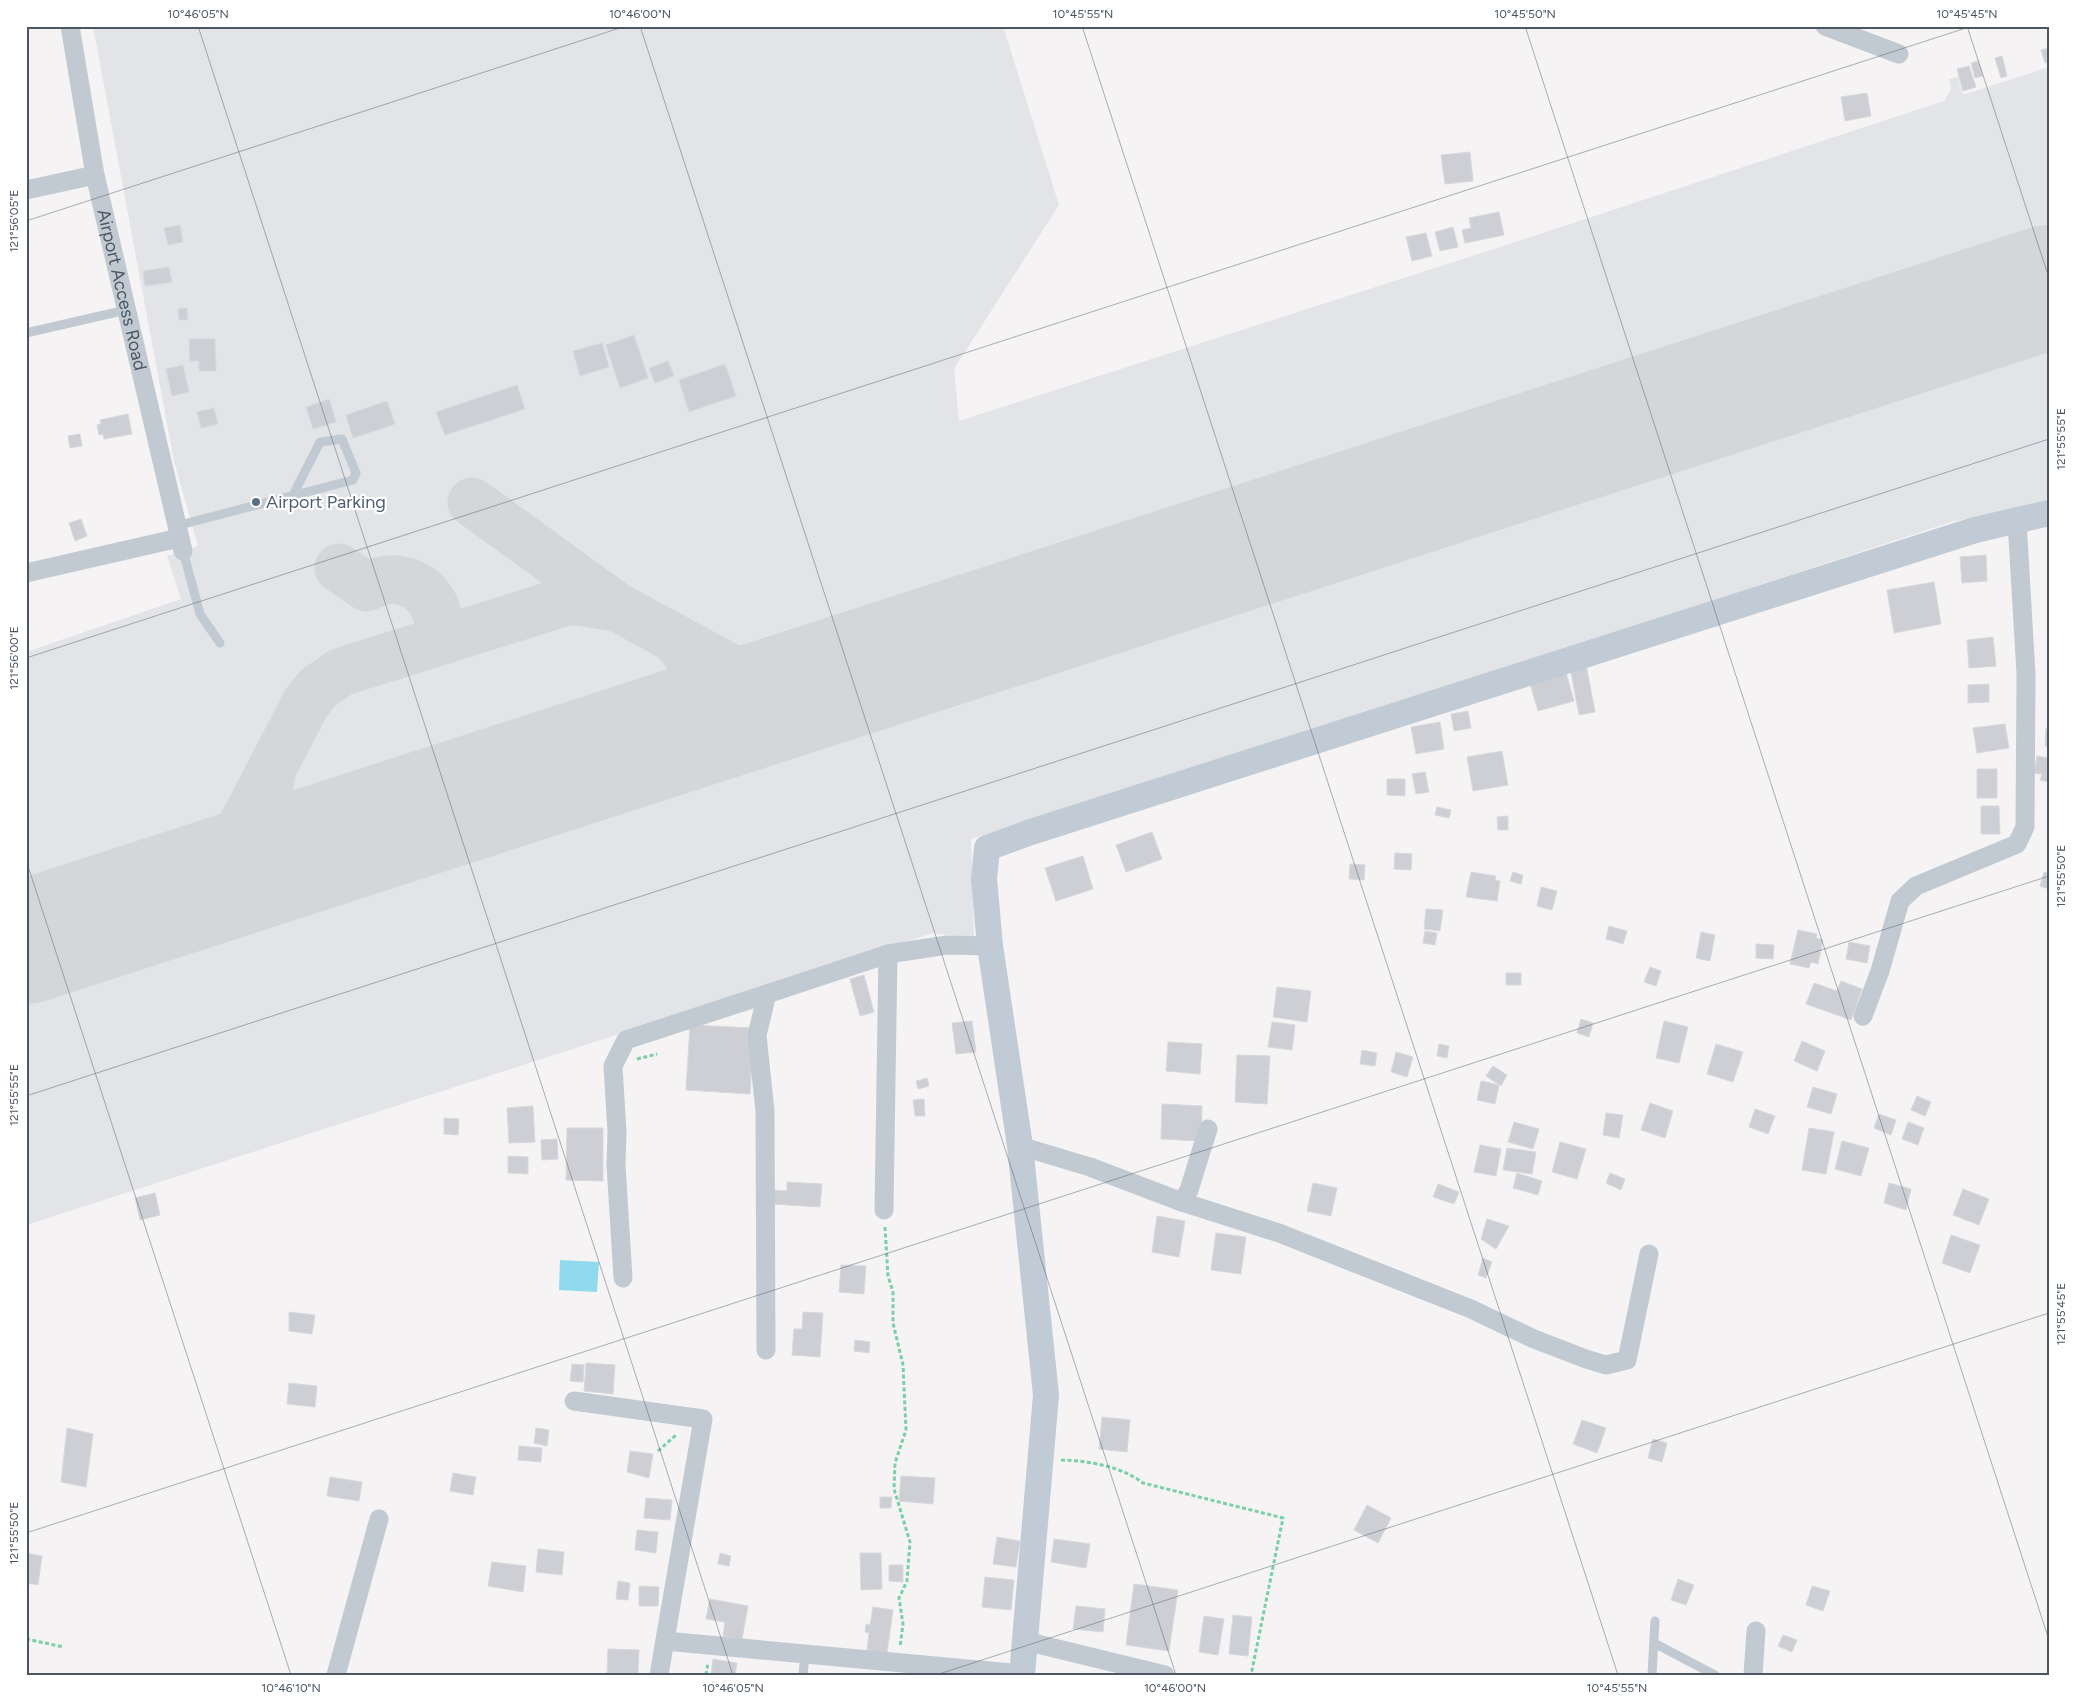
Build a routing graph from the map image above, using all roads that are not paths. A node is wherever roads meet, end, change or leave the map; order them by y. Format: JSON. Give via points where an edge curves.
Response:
{"nodes":[{"id":1,"x":70,"y":26,"type":"edge"},
{"id":2,"x":1825,"y":26,"type":"edge"},
{"id":3,"x":1899,"y":54,"type":"dead end"},
{"id":4,"x":95,"y":175,"type":"junction"},
{"id":5,"x":26,"y":190,"type":"edge"},
{"id":6,"x":126,"y":310,"type":"junction"},
{"id":7,"x":26,"y":333,"type":"edge"},
{"id":8,"x":293,"y":495,"type":"junction"},
{"id":9,"x":2049,"y":513,"type":"edge"},
{"id":10,"x":2017,"y":521,"type":"junction"},
{"id":11,"x":180,"y":538,"type":"junction"},
{"id":12,"x":26,"y":572,"type":"edge"},
{"id":13,"x":220,"y":643,"type":"dead end"},
{"id":14,"x":990,"y":946,"type":"junction"},
{"id":15,"x":888,"y":954,"type":"junction"},
{"id":16,"x":767,"y":994,"type":"junction"},
{"id":17,"x":1863,"y":1016,"type":"dead end"},
{"id":18,"x":1208,"y":1129,"type":"dead end"},
{"id":19,"x":1020,"y":1146,"type":"junction"},
{"id":20,"x":1182,"y":1202,"type":"junction"},
{"id":21,"x":884,"y":1210,"type":"road end"},
{"id":22,"x":1649,"y":1254,"type":"dead end"},
{"id":23,"x":623,"y":1278,"type":"dead end"},
{"id":24,"x":766,"y":1350,"type":"dead end"},
{"id":25,"x":574,"y":1401,"type":"dead end"},
{"id":26,"x":379,"y":1519,"type":"dead end"},
{"id":27,"x":1655,"y":1621,"type":"dead end"},
{"id":28,"x":1756,"y":1631,"type":"dead end"},
{"id":29,"x":666,"y":1641,"type":"junction"},
{"id":30,"x":1025,"y":1642,"type":"junction"},
{"id":31,"x":1654,"y":1643,"type":"junction"},
{"id":32,"x":805,"y":1654,"type":"junction"},
{"id":33,"x":1705,"y":1673,"type":"edge"},
{"id":34,"x":1022,"y":1674,"type":"edge"},
{"id":35,"x":336,"y":1675,"type":"edge"},
{"id":36,"x":659,"y":1675,"type":"edge"},
{"id":37,"x":803,"y":1675,"type":"edge"},
{"id":38,"x":1165,"y":1675,"type":"edge"},
{"id":39,"x":1652,"y":1675,"type":"edge"},
{"id":40,"x":1715,"y":1675,"type":"edge"},
{"id":41,"x":1753,"y":1675,"type":"edge"}],
"edges":[{"from":1,"to":4,"type":"street","name":"Airport Access Road"},
{"from":2,"to":3,"type":"street"},
{"from":4,"to":5,"type":"street"},
{"from":4,"to":6,"type":"street","name":"Airport Access Road"},
{"from":6,"to":7,"type":"lane"},
{"from":6,"to":11,"type":"street","name":"Airport Access Road"},
{"from":8,"to":8,"type":"lane","via":[[354,480],[356,473],[342,440],[320,442]]},
{"from":8,"to":11,"type":"lane"},
{"from":9,"to":10,"type":"street"},
{"from":10,"to":14,"type":"street","via":[[1976,530],[988,848],[984,879]]},
{"from":10,"to":17,"type":"street","via":[[2026,674],[2026,827],[2017,844],[1916,886],[1900,901]]},
{"from":11,"to":12,"type":"street"},
{"from":11,"to":13,"type":"lane","via":[[200,614]]},
{"from":14,"to":15,"type":"street","via":[[947,945]]},
{"from":14,"to":19,"type":"street"},
{"from":15,"to":16,"type":"street"},
{"from":15,"to":21,"type":"street"},
{"from":16,"to":23,"type":"street","via":[[626,1040],[613,1066]]},
{"from":16,"to":24,"type":"street","via":[[757,1035],[765,1111]]},
{"from":18,"to":20,"type":"street","via":[[1189,1190]]},
{"from":19,"to":20,"type":"street","via":[[1090,1167]]},
{"from":19,"to":30,"type":"street","via":[[1046,1395]]},
{"from":20,"to":22,"type":"street","via":[[1279,1233],[1471,1309],[1534,1339],[1606,1365],[1628,1360]]},
{"from":25,"to":29,"type":"street","via":[[703,1419]]},
{"from":26,"to":35,"type":"street"},
{"from":27,"to":31,"type":"lane"},
{"from":28,"to":41,"type":"street"},
{"from":29,"to":32,"type":"street"},
{"from":29,"to":36,"type":"street"},
{"from":30,"to":34,"type":"street"},
{"from":30,"to":38,"type":"street"},
{"from":31,"to":33,"type":"lane"},
{"from":31,"to":39,"type":"lane"},
{"from":32,"to":34,"type":"street"},
{"from":32,"to":37,"type":"lane"},
{"from":33,"to":40,"type":"lane"}]}
